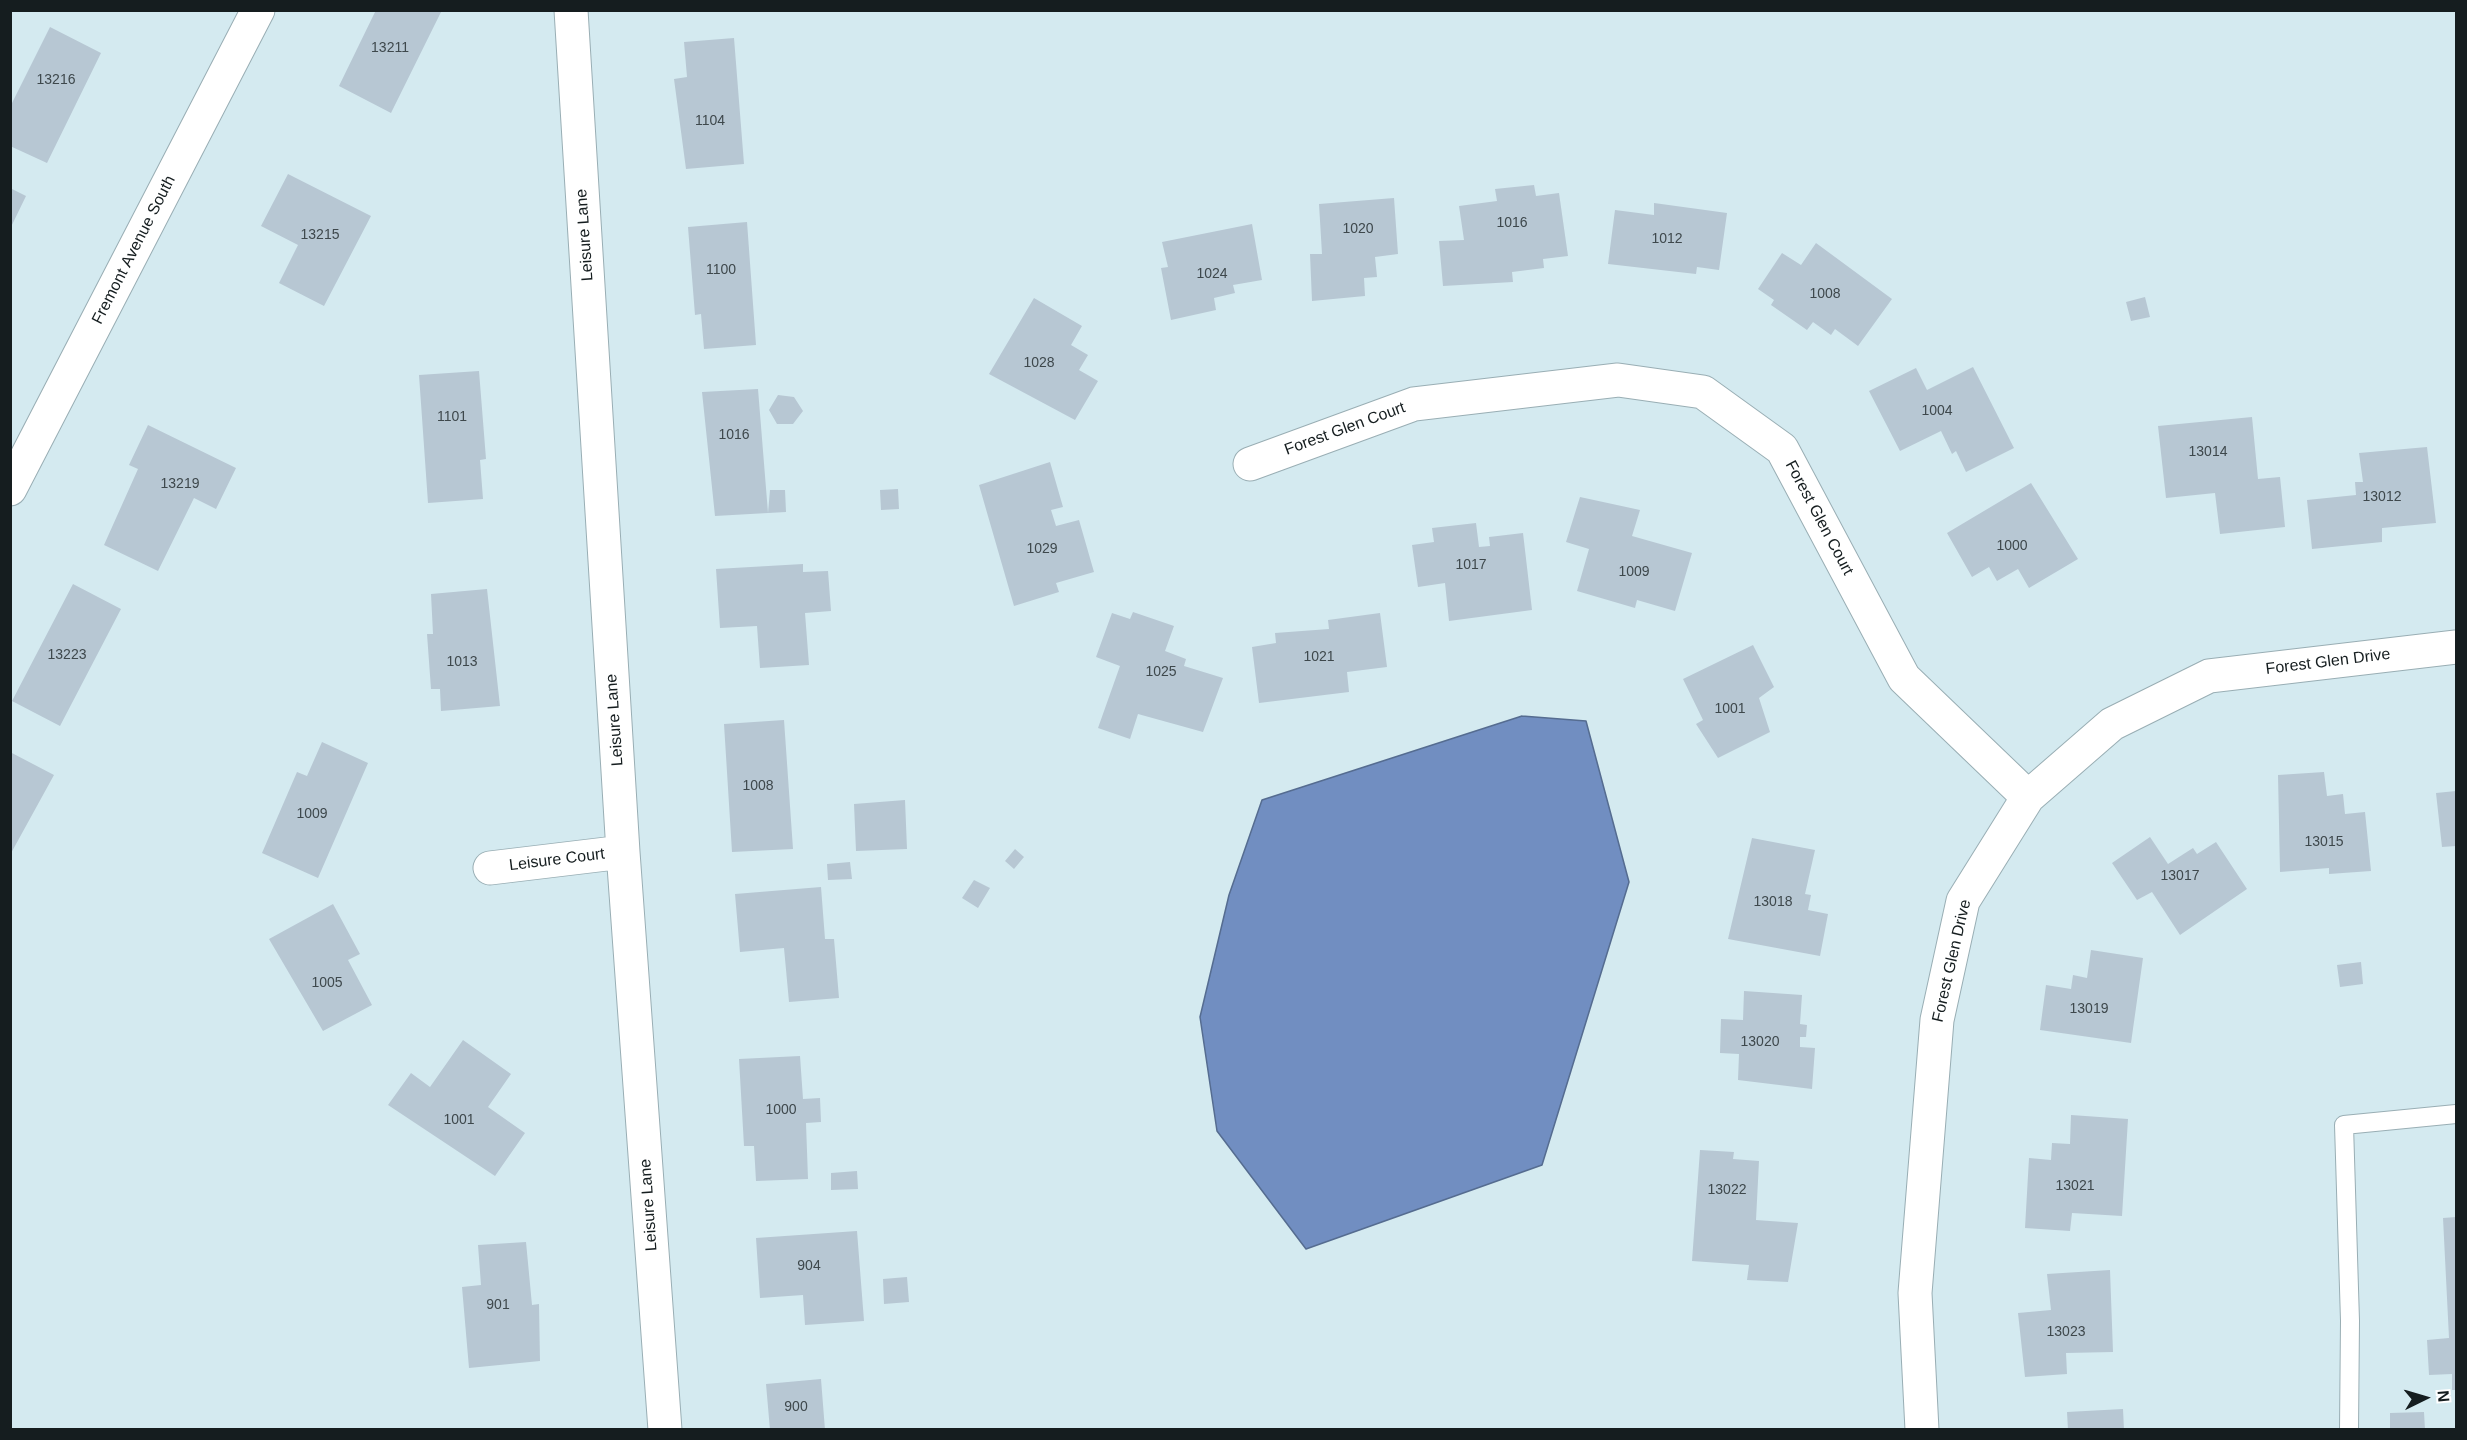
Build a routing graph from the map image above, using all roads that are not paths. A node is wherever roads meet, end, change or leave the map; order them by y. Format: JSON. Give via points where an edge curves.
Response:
{"nodes":[{"id":1,"x":258,"y":10,"type":"edge"},
{"id":2,"x":571,"y":10,"type":"edge"},
{"id":3,"x":1250,"y":464,"type":"dead end"},
{"id":4,"x":10,"y":489,"type":"edge"},
{"id":5,"x":2457,"y":647,"type":"edge"},
{"id":6,"x":2028,"y":797,"type":"junction"},
{"id":7,"x":623,"y":852,"type":"junction"},
{"id":8,"x":490,"y":868,"type":"dead end"},
{"id":9,"x":2457,"y":1114,"type":"edge"},
{"id":10,"x":665,"y":1430,"type":"edge"},
{"id":11,"x":1922,"y":1430,"type":"edge"},
{"id":12,"x":2349,"y":1430,"type":"edge"}],
"edges":[{"from":1,"to":4,"type":"street","name":"Fremont Avenue South"},
{"from":2,"to":7,"type":"street","name":"Leisure Lane"},
{"from":3,"to":6,"type":"street","name":"Forest Glen Court","via":[[1414,404],[1618,380],[1703,392],[1782,450],[1904,678]]},
{"from":5,"to":6,"type":"street","name":"Forest Glen Drive","via":[[2209,676],[2112,724]]},
{"from":6,"to":11,"type":"street","name":"Forest Glen Drive","via":[[1963,902],[1937,1020],[1915,1293]]},
{"from":7,"to":8,"type":"street","name":"Leisure Court"},
{"from":7,"to":10,"type":"street","name":"Leisure Lane"},
{"from":9,"to":12,"type":"lane","via":[[2344,1125]]}]}
